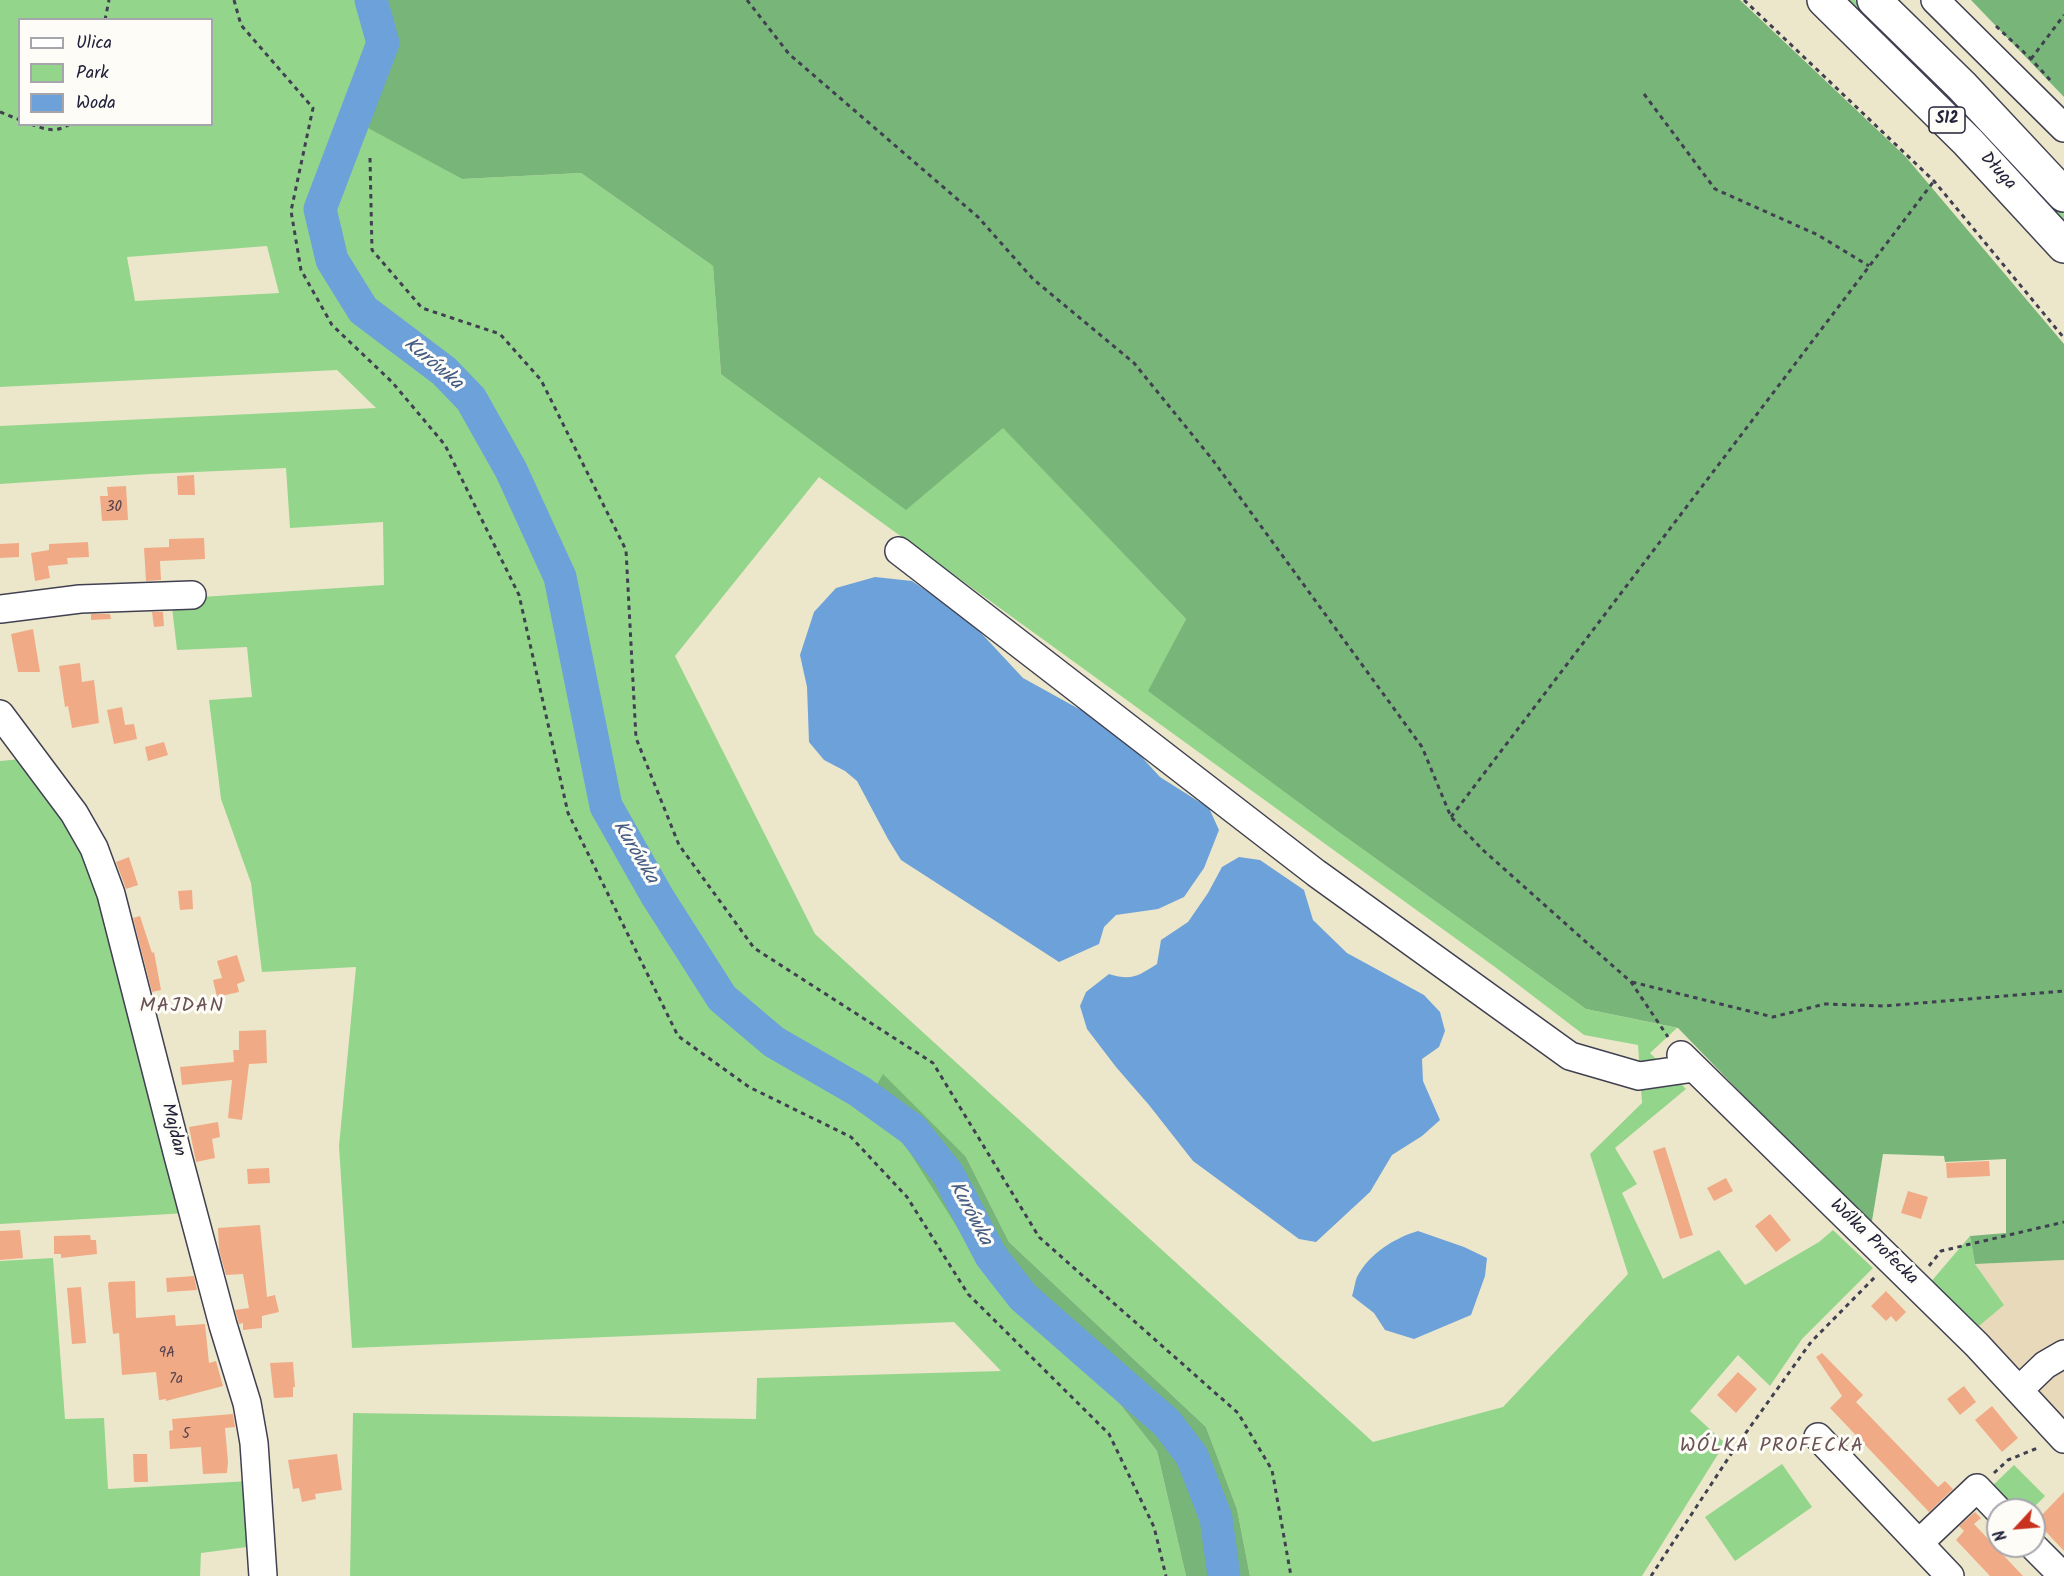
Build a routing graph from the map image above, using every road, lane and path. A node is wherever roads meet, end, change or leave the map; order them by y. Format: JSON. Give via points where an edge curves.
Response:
{"nodes":[{"id":1,"x":110,"y":0,"type":"edge"},
{"id":2,"x":234,"y":0,"type":"edge"},
{"id":3,"x":747,"y":0,"type":"edge"},
{"id":4,"x":1744,"y":0,"type":"edge"},
{"id":5,"x":1824,"y":0,"type":"edge"},
{"id":6,"x":1874,"y":0,"type":"edge"},
{"id":7,"x":1935,"y":0,"type":"edge"},
{"id":8,"x":2064,"y":15,"type":"edge"},
{"id":9,"x":106,"y":18,"type":"edge"},
{"id":10,"x":1992,"y":22,"type":"dead end"},
{"id":11,"x":2031,"y":59,"type":"junction"},
{"id":12,"x":2057,"y":88,"type":"dead end"},
{"id":13,"x":1644,"y":94,"type":"dead end"},
{"id":14,"x":0,"y":112,"type":"edge"},
{"id":15,"x":18,"y":119,"type":"edge"},
{"id":16,"x":36,"y":126,"type":"edge"},
{"id":17,"x":67,"y":126,"type":"edge"},
{"id":18,"x":2064,"y":128,"type":"edge"},
{"id":19,"x":370,"y":158,"type":"dead end"},
{"id":20,"x":1934,"y":181,"type":"junction"},
{"id":21,"x":2064,"y":195,"type":"edge"},
{"id":22,"x":2064,"y":246,"type":"edge"},
{"id":23,"x":1869,"y":266,"type":"junction"},
{"id":24,"x":2064,"y":338,"type":"edge"},
{"id":25,"x":899,"y":551,"type":"dead end"},
{"id":26,"x":192,"y":595,"type":"dead end"},
{"id":27,"x":0,"y":609,"type":"edge"},
{"id":28,"x":0,"y":714,"type":"edge"},
{"id":29,"x":1451,"y":817,"type":"junction"},
{"id":30,"x":1631,"y":982,"type":"junction"},
{"id":31,"x":2064,"y":991,"type":"edge"},
{"id":32,"x":1686,"y":1060,"type":"junction"},
{"id":33,"x":2064,"y":1222,"type":"edge"},
{"id":34,"x":1876,"y":1275,"type":"dead end"},
{"id":35,"x":1914,"y":1284,"type":"junction"},
{"id":36,"x":2064,"y":1354,"type":"edge"},
{"id":37,"x":2019,"y":1390,"type":"junction"},
{"id":38,"x":1818,"y":1437,"type":"dead end"},
{"id":39,"x":2056,"y":1441,"type":"edge"},
{"id":40,"x":1977,"y":1488,"type":"junction"},
{"id":41,"x":1987,"y":1498,"type":"edge"},
{"id":42,"x":1919,"y":1543,"type":"junction"},
{"id":43,"x":2045,"y":1558,"type":"edge"},
{"id":44,"x":262,"y":1576,"type":"edge"},
{"id":45,"x":1166,"y":1576,"type":"edge"},
{"id":46,"x":1292,"y":1576,"type":"edge"},
{"id":47,"x":1651,"y":1576,"type":"edge"},
{"id":48,"x":1950,"y":1576,"type":"edge"},
{"id":49,"x":2063,"y":1576,"type":"edge"}],
"edges":[{"from":1,"to":9,"type":"path"},
{"from":2,"to":45,"type":"path","via":[[241,25],[313,108],[291,211],[301,270],[332,325],[392,382],[451,455],[519,595],[568,813],[678,1036],[749,1087],[851,1137],[907,1197],[968,1294],[1109,1434],[1154,1527]]},
{"from":3,"to":29,"type":"path","via":[[789,54],[978,218],[1033,279],[1134,363],[1212,459],[1422,747]]},
{"from":4,"to":20,"type":"path"},
{"from":5,"to":22,"type":"highway","name":"Długa","number":"S12","via":[[1968,142]]},
{"from":6,"to":21,"type":"highway","name":"Długa","number":"S12","via":[[1970,94]]},
{"from":7,"to":18,"type":"street"},
{"from":8,"to":11,"type":"path"},
{"from":10,"to":11,"type":"path"},
{"from":11,"to":12,"type":"path"},
{"from":13,"to":23,"type":"path","via":[[1715,189],[1818,235]]},
{"from":14,"to":15,"type":"path"},
{"from":16,"to":17,"type":"path","via":[[48,131]]},
{"from":19,"to":46,"type":"path","via":[[372,250],[422,308],[500,334],[541,380],[626,550],[636,738],[679,845],[754,948],[933,1063],[1039,1237],[1238,1413],[1272,1470]]},
{"from":20,"to":23,"type":"path"},
{"from":20,"to":24,"type":"path"},
{"from":23,"to":29,"type":"path"},
{"from":25,"to":32,"type":"street","via":[[1316,873],[1570,1056],[1639,1076]]},
{"from":26,"to":27,"type":"street","via":[[81,599]]},
{"from":28,"to":44,"type":"street","name":"Majdan","via":[[74,813],[94,848],[111,894],[193,1213],[247,1403],[254,1443]]},
{"from":29,"to":30,"type":"path"},
{"from":30,"to":31,"type":"path","via":[[1773,1017],[1825,1004],[1884,1006]]},
{"from":30,"to":32,"type":"path"},
{"from":32,"to":35,"type":"street","name":"Wólka Profecka"},
{"from":33,"to":35,"type":"path","via":[[1941,1251]]},
{"from":34,"to":47,"type":"path","via":[[1811,1342]]},
{"from":35,"to":37,"type":"street","name":"Wólka Profecka"},
{"from":36,"to":37,"type":"street","via":[[2045,1365]]},
{"from":37,"to":39,"type":"street","name":"Wólka Profecka"},
{"from":38,"to":42,"type":"street"},
{"from":39,"to":40,"type":"path","via":[[2008,1460]]},
{"from":40,"to":41,"type":"street"},
{"from":40,"to":42,"type":"street"},
{"from":42,"to":48,"type":"street"},
{"from":43,"to":49,"type":"street"}]}
